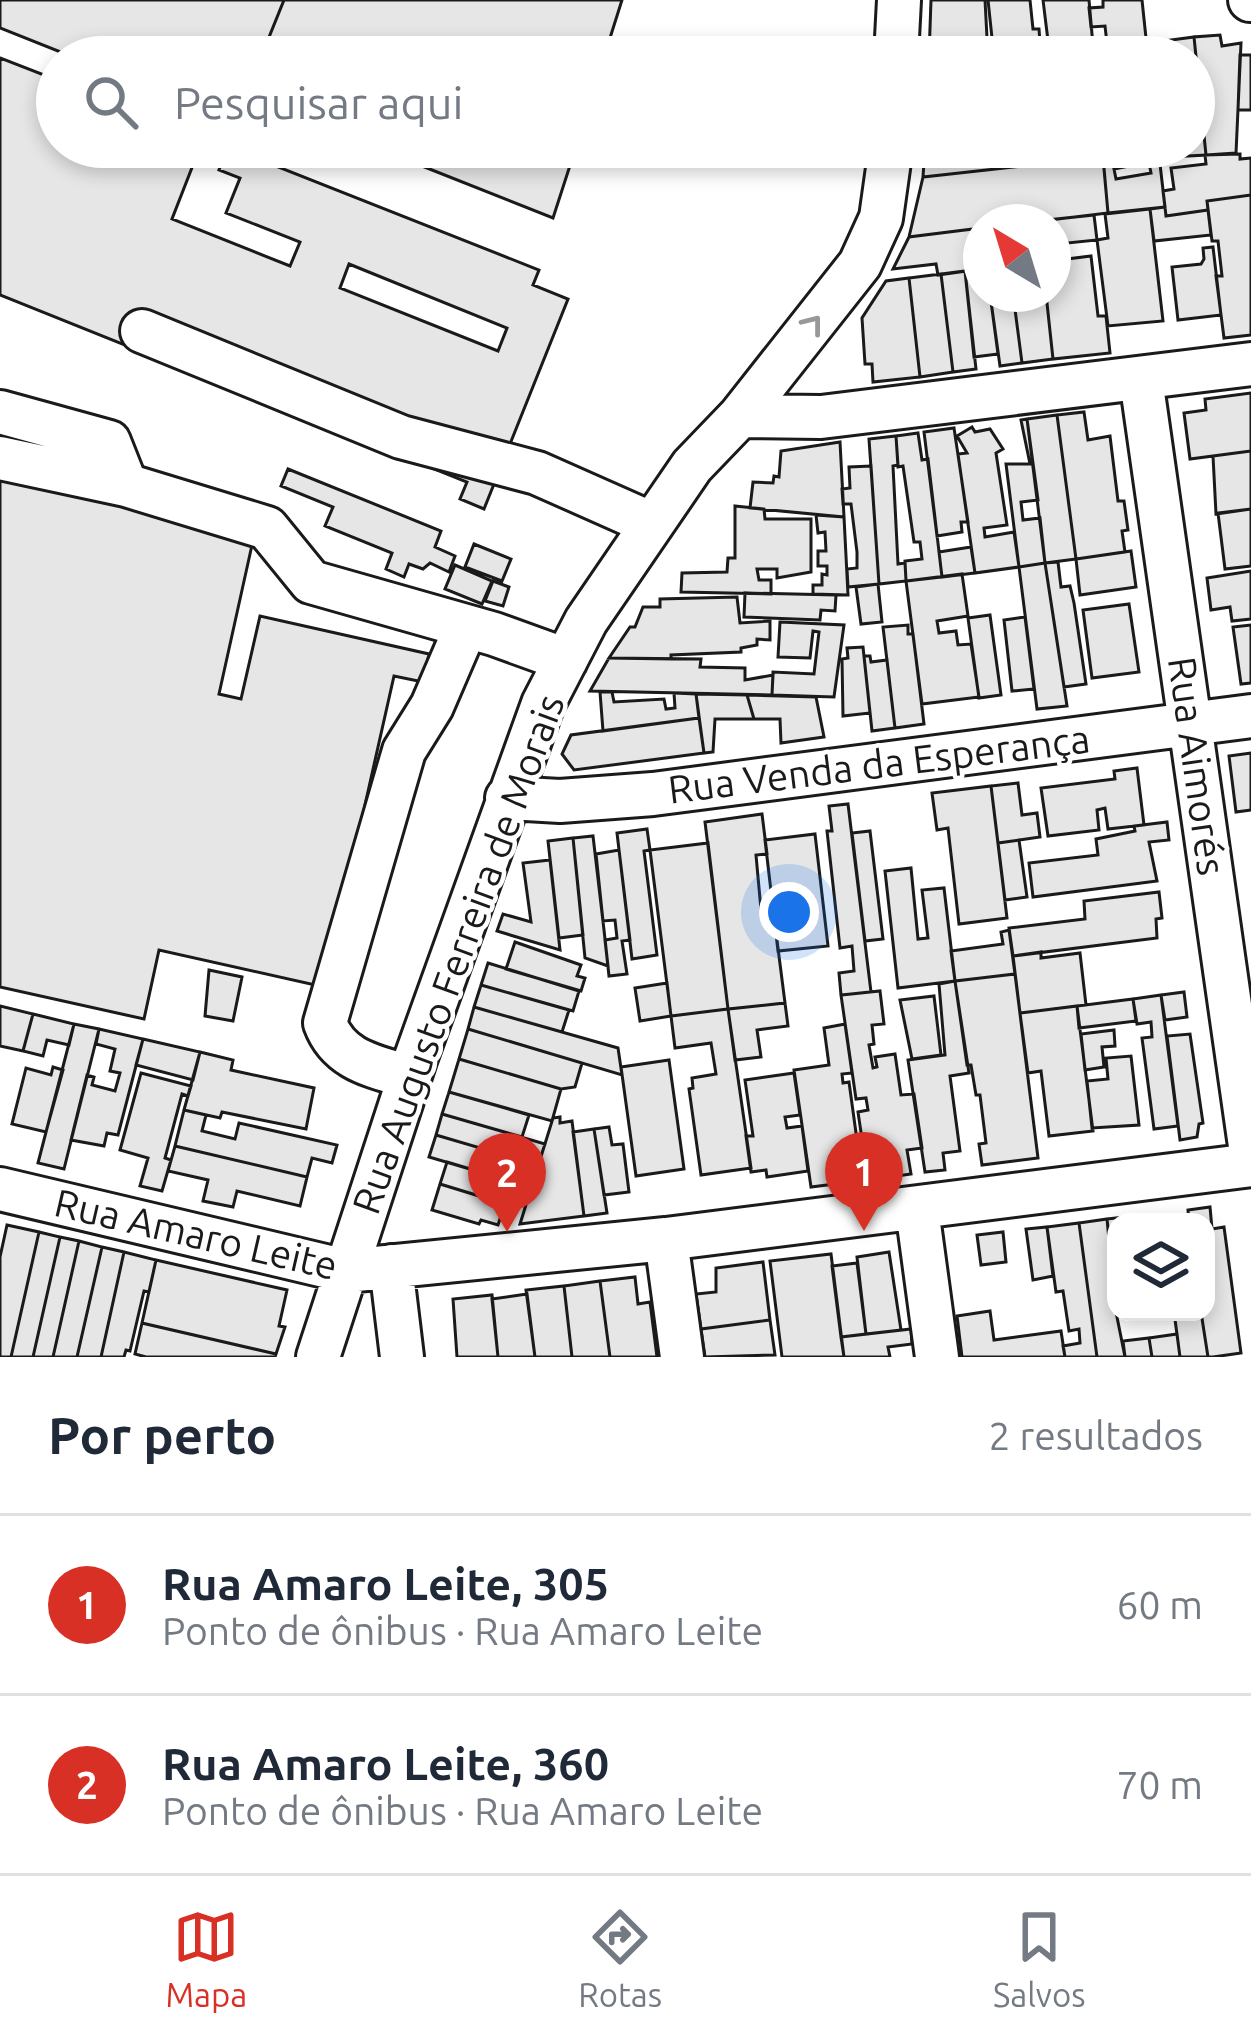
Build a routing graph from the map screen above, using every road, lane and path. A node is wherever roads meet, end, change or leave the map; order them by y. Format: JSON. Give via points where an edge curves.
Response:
{"nodes":[{"id":1,"x":898,"y":0,"type":"edge"},
{"id":2,"x":897,"y":36,"type":"edge"},
{"id":3,"x":889,"y":168,"type":"edge"},
{"id":4,"x":142,"y":331,"type":"dead end"},
{"id":5,"x":1251,"y":364,"type":"edge"},
{"id":6,"x":1141,"y":379,"type":"junction"},
{"id":7,"x":0,"y":412,"type":"edge"},
{"id":8,"x":740,"y":416,"type":"junction"},
{"id":9,"x":0,"y":458,"type":"edge"},
{"id":10,"x":126,"y":485,"type":"junction"},
{"id":11,"x":652,"y":524,"type":"junction"},
{"id":12,"x":466,"y":627,"type":"junction"},
{"id":13,"x":566,"y":660,"type":"junction"},
{"id":14,"x":1251,"y":716,"type":"edge"},
{"id":15,"x":1192,"y":724,"type":"junction"},
{"id":16,"x":507,"y":797,"type":"junction"},
{"id":17,"x":410,"y":1077,"type":"junction"},
{"id":18,"x":1251,"y":1153,"type":"edge"},
{"id":19,"x":1251,"y":1166,"type":"edge"},
{"id":20,"x":0,"y":1189,"type":"edge"},
{"id":21,"x":917,"y":1209,"type":"junction"},
{"id":22,"x":666,"y":1239,"type":"junction"},
{"id":23,"x":391,"y":1266,"type":"junction"},
{"id":24,"x":346,"y":1271,"type":"junction"},
{"id":25,"x":318,"y":1357,"type":"edge"},
{"id":26,"x":402,"y":1357,"type":"edge"},
{"id":27,"x":682,"y":1357,"type":"edge"},
{"id":28,"x":937,"y":1357,"type":"edge"}],
"edges":[{"from":1,"to":2,"type":"street"},
{"from":8,"to":3,"type":"street","name":"Rua Augusto Ferreira de Morais","one_way":true,"via":[[860,264],[881,218]]},
{"from":4,"to":11,"type":"street","via":[[401,437],[537,473]]},
{"from":5,"to":6,"type":"street"},
{"from":6,"to":8,"type":"street","via":[[821,417]]},
{"from":6,"to":15,"type":"street","name":"Rua Aimorés"},
{"from":7,"to":10,"type":"street","via":[[109,442]]},
{"from":8,"to":11,"type":"street","name":"Rua Augusto Ferreira de Morais"},
{"from":9,"to":10,"type":"street"},
{"from":10,"to":12,"type":"street","via":[[267,528],[311,582]]},
{"from":11,"to":13,"type":"street","name":"Rua Augusto Ferreira de Morais"},
{"from":12,"to":13,"type":"street"},
{"from":12,"to":17,"type":"street","via":[[404,751],[325,1022],[340,1049]]},
{"from":13,"to":16,"type":"street","name":"Rua Augusto Ferreira de Morais"},
{"from":14,"to":15,"type":"street","name":"Rua Venda da Esperança"},
{"from":15,"to":16,"type":"street","name":"Rua Venda da Esperança","via":[[653,794]]},
{"from":15,"to":18,"type":"street","name":"Rua Aimorés"},
{"from":16,"to":17,"type":"street","name":"Rua Augusto Ferreira de Morais"},
{"from":17,"to":24,"type":"street","name":"Rua Augusto Ferreira de Morais"},
{"from":19,"to":21,"type":"street","name":"Rua Amaro Leite"},
{"from":20,"to":24,"type":"street","name":"Rua Amaro Leite"},
{"from":21,"to":22,"type":"street","name":"Rua Amaro Leite"},
{"from":21,"to":28,"type":"street"},
{"from":22,"to":23,"type":"street","name":"Rua Amaro Leite"},
{"from":22,"to":27,"type":"street"},
{"from":23,"to":24,"type":"street","name":"Rua Amaro Leite"},
{"from":23,"to":26,"type":"street"},
{"from":24,"to":25,"type":"street","name":"Rua Augusto Ferreira de Morais"}]}
